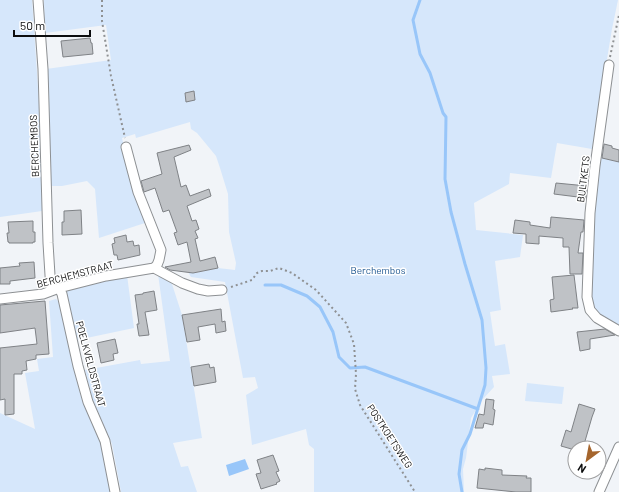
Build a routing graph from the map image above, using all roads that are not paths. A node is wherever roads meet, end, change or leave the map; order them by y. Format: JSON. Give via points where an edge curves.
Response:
{"nodes":[{"id":1,"x":38,"y":0,"type":"edge"},
{"id":2,"x":609,"y":65,"type":"road end"},
{"id":3,"x":126,"y":147,"type":"road end"},
{"id":4,"x":154,"y":268,"type":"junction"},
{"id":5,"x":55,"y":290,"type":"junction"},
{"id":6,"x":222,"y":290,"type":"road end"},
{"id":7,"x":0,"y":299,"type":"edge"},
{"id":8,"x":619,"y":330,"type":"edge"},
{"id":9,"x":619,"y":447,"type":"edge"},
{"id":10,"x":115,"y":492,"type":"edge"},
{"id":11,"x":599,"y":492,"type":"edge"}],
"edges":[{"from":1,"to":5,"type":"street","name":"BERCHEMBOS","via":[[49,251]]},
{"from":2,"to":8,"type":"street","name":"BULTKETS","via":[[590,213],[587,297],[590,310],[597,318]]},
{"from":3,"to":4,"type":"street","via":[[138,192],[161,250]]},
{"from":4,"to":5,"type":"street","name":"BERCHEMSTRAAT","via":[[106,276]]},
{"from":4,"to":6,"type":"street","via":[[182,283],[208,290]]},
{"from":5,"to":7,"type":"street","name":"BERCHEMSTRAAT","via":[[35,296]]},
{"from":5,"to":10,"type":"street","name":"POELKVELDSTRAAT","via":[[62,294],[88,402],[105,441]]},
{"from":9,"to":11,"type":"street"}]}
